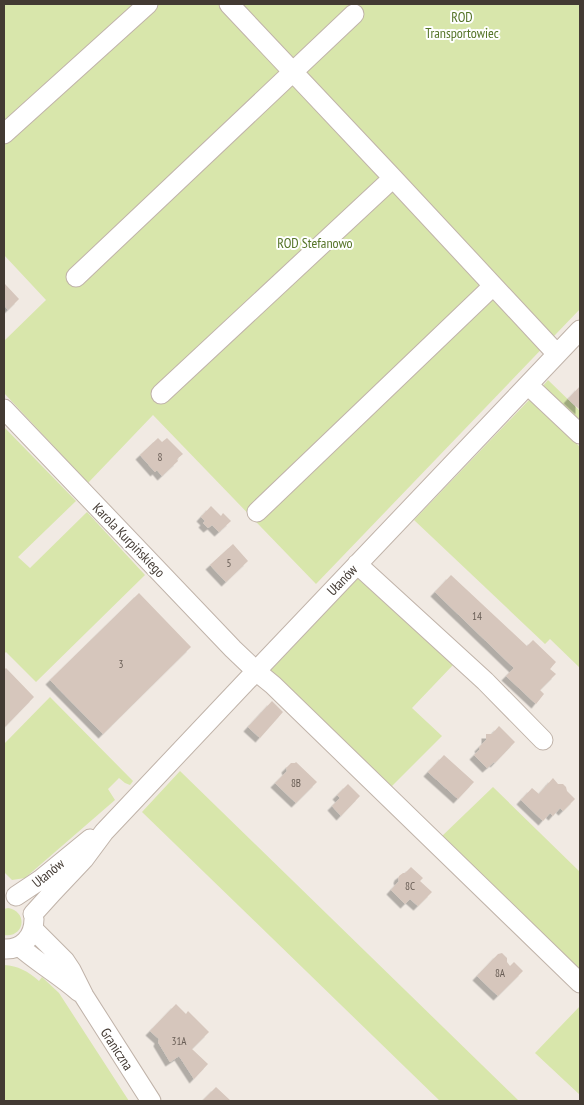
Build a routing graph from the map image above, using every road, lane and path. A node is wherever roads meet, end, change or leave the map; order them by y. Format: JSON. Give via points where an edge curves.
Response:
{"nodes":[{"id":1,"x":148,"y":4,"type":"edge"},
{"id":2,"x":229,"y":4,"type":"edge"},
{"id":3,"x":354,"y":14,"type":"dead end"},
{"id":4,"x":294,"y":72,"type":"junction"},
{"id":5,"x":4,"y":134,"type":"edge"},
{"id":6,"x":393,"y":178,"type":"junction"},
{"id":7,"x":76,"y":277,"type":"dead end"},
{"id":8,"x":492,"y":286,"type":"junction"},
{"id":9,"x":580,"y":330,"type":"edge"},
{"id":10,"x":557,"y":354,"type":"junction"},
{"id":11,"x":528,"y":385,"type":"junction"},
{"id":12,"x":161,"y":394,"type":"dead end"},
{"id":13,"x":4,"y":409,"type":"edge"},
{"id":14,"x":580,"y":434,"type":"edge"},
{"id":15,"x":257,"y":512,"type":"dead end"},
{"id":16,"x":357,"y":564,"type":"junction"},
{"id":17,"x":256,"y":671,"type":"junction"},
{"id":18,"x":543,"y":740,"type":"dead end"},
{"id":19,"x":104,"y":832,"type":"junction"},
{"id":20,"x":10,"y":895,"type":"edge"},
{"id":21,"x":33,"y":922,"type":"junction"},
{"id":22,"x":12,"y":947,"type":"edge"},
{"id":23,"x":580,"y":983,"type":"edge"},
{"id":24,"x":84,"y":996,"type":"junction"},
{"id":25,"x":151,"y":1101,"type":"edge"}],
"edges":[{"from":1,"to":5,"type":"street"},
{"from":2,"to":4,"type":"street"},
{"from":3,"to":4,"type":"street"},
{"from":4,"to":6,"type":"street"},
{"from":4,"to":7,"type":"street"},
{"from":6,"to":8,"type":"street"},
{"from":6,"to":12,"type":"street"},
{"from":8,"to":10,"type":"street"},
{"from":8,"to":15,"type":"street"},
{"from":9,"to":10,"type":"street","name":"Ułanów"},
{"from":10,"to":11,"type":"street","name":"Ułanów"},
{"from":11,"to":14,"type":"street"},
{"from":11,"to":16,"type":"street","name":"Ułanów"},
{"from":13,"to":17,"type":"street","name":"Karola Kurpińskiego"},
{"from":16,"to":17,"type":"street","name":"Ułanów"},
{"from":16,"to":18,"type":"street","via":[[485,681]]},
{"from":17,"to":19,"type":"street","name":"Ułanów"},
{"from":17,"to":23,"type":"street","name":"Karola Kurpińskiego"},
{"from":19,"to":20,"type":"street","name":"Ułanów","via":[[91,838],[40,880]]},
{"from":19,"to":21,"type":"street","name":"Ułanów","via":[[84,860],[52,893]]},
{"from":20,"to":21,"type":"street","name":"Graniczna","via":[[27,903]]},
{"from":21,"to":22,"type":"street","name":"Ułanów","via":[[29,938]]},
{"from":21,"to":24,"type":"street","name":"Graniczna","via":[[65,961]]},
{"from":22,"to":24,"type":"street","name":"Graniczna","via":[[28,954]]},
{"from":24,"to":25,"type":"street","name":"Graniczna"}]}
